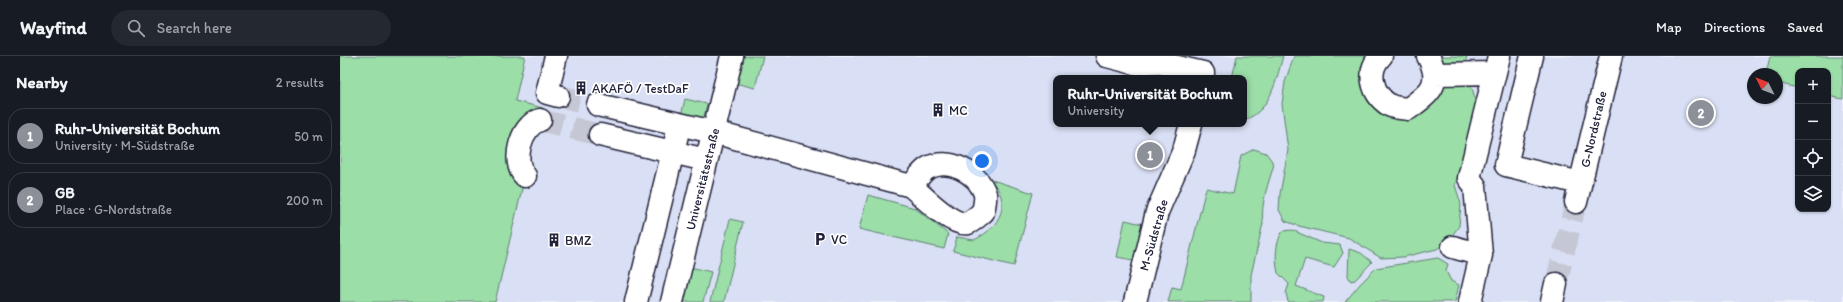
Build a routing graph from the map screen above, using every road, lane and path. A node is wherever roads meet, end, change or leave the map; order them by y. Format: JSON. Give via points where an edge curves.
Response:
{"nodes":[{"id":1,"x":556,"y":56,"type":"edge"},
{"id":2,"x":732,"y":56,"type":"edge"},
{"id":3,"x":1107,"y":56,"type":"edge"},
{"id":4,"x":1381,"y":56,"type":"edge"},
{"id":5,"x":1611,"y":56,"type":"edge"},
{"id":6,"x":1532,"y":57,"type":"edge"},
{"id":7,"x":1497,"y":64,"type":"edge"},
{"id":8,"x":1431,"y":65,"type":"edge"},
{"id":9,"x":1204,"y":69,"type":"edge"},
{"id":10,"x":558,"y":96,"type":"tunnel mouth"},
{"id":11,"x":598,"y":105,"type":"tunnel mouth"},
{"id":12,"x":540,"y":120,"type":"dead end"},
{"id":13,"x":1190,"y":127,"type":"edge"},
{"id":14,"x":713,"y":132,"type":"junction"},
{"id":15,"x":600,"y":134,"type":"tunnel mouth"},
{"id":16,"x":675,"y":141,"type":"junction"},
{"id":17,"x":706,"y":160,"type":"junction"},
{"id":18,"x":525,"y":176,"type":"dead end"},
{"id":19,"x":911,"y":186,"type":"dead end"},
{"id":20,"x":1453,"y":247,"type":"dead end"},
{"id":21,"x":1481,"y":255,"type":"junction"},
{"id":22,"x":636,"y":302,"type":"edge"},
{"id":23,"x":672,"y":302,"type":"edge"},
{"id":24,"x":1135,"y":302,"type":"edge"},
{"id":25,"x":1470,"y":302,"type":"edge"}],
"edges":[{"from":1,"to":10,"type":"street","via":[[547,93]]},
{"from":2,"to":14,"type":"street","name":"Universitätsstraße"},
{"from":3,"to":9,"type":"street","via":[[1138,64],[1156,62]]},
{"from":4,"to":8,"type":"street","via":[[1375,62],[1372,77],[1376,93],[1390,106],[1408,109],[1427,95],[1435,82]]},
{"from":5,"to":6,"type":"street","name":"G-Nordstraße","via":[[1578,192],[1506,165]]},
{"from":7,"to":8,"type":"street"},
{"from":7,"to":21,"type":"street","via":[[1469,178],[1475,186]]},
{"from":11,"to":14,"type":"street"},
{"from":12,"to":18,"type":"street","via":[[532,122],[524,134],[518,158],[520,170]]},
{"from":13,"to":24,"type":"street","name":"M-Südstraße","via":[[1184,150],[1157,212]]},
{"from":14,"to":17,"type":"street","name":"Universitätsstraße"},
{"from":14,"to":19,"type":"street"},
{"from":15,"to":16,"type":"street"},
{"from":16,"to":17,"type":"street"},
{"from":16,"to":22,"type":"street"},
{"from":17,"to":23,"type":"street","name":"Universitätsstraße"},
{"from":20,"to":21,"type":"street"},
{"from":21,"to":25,"type":"street"}]}
